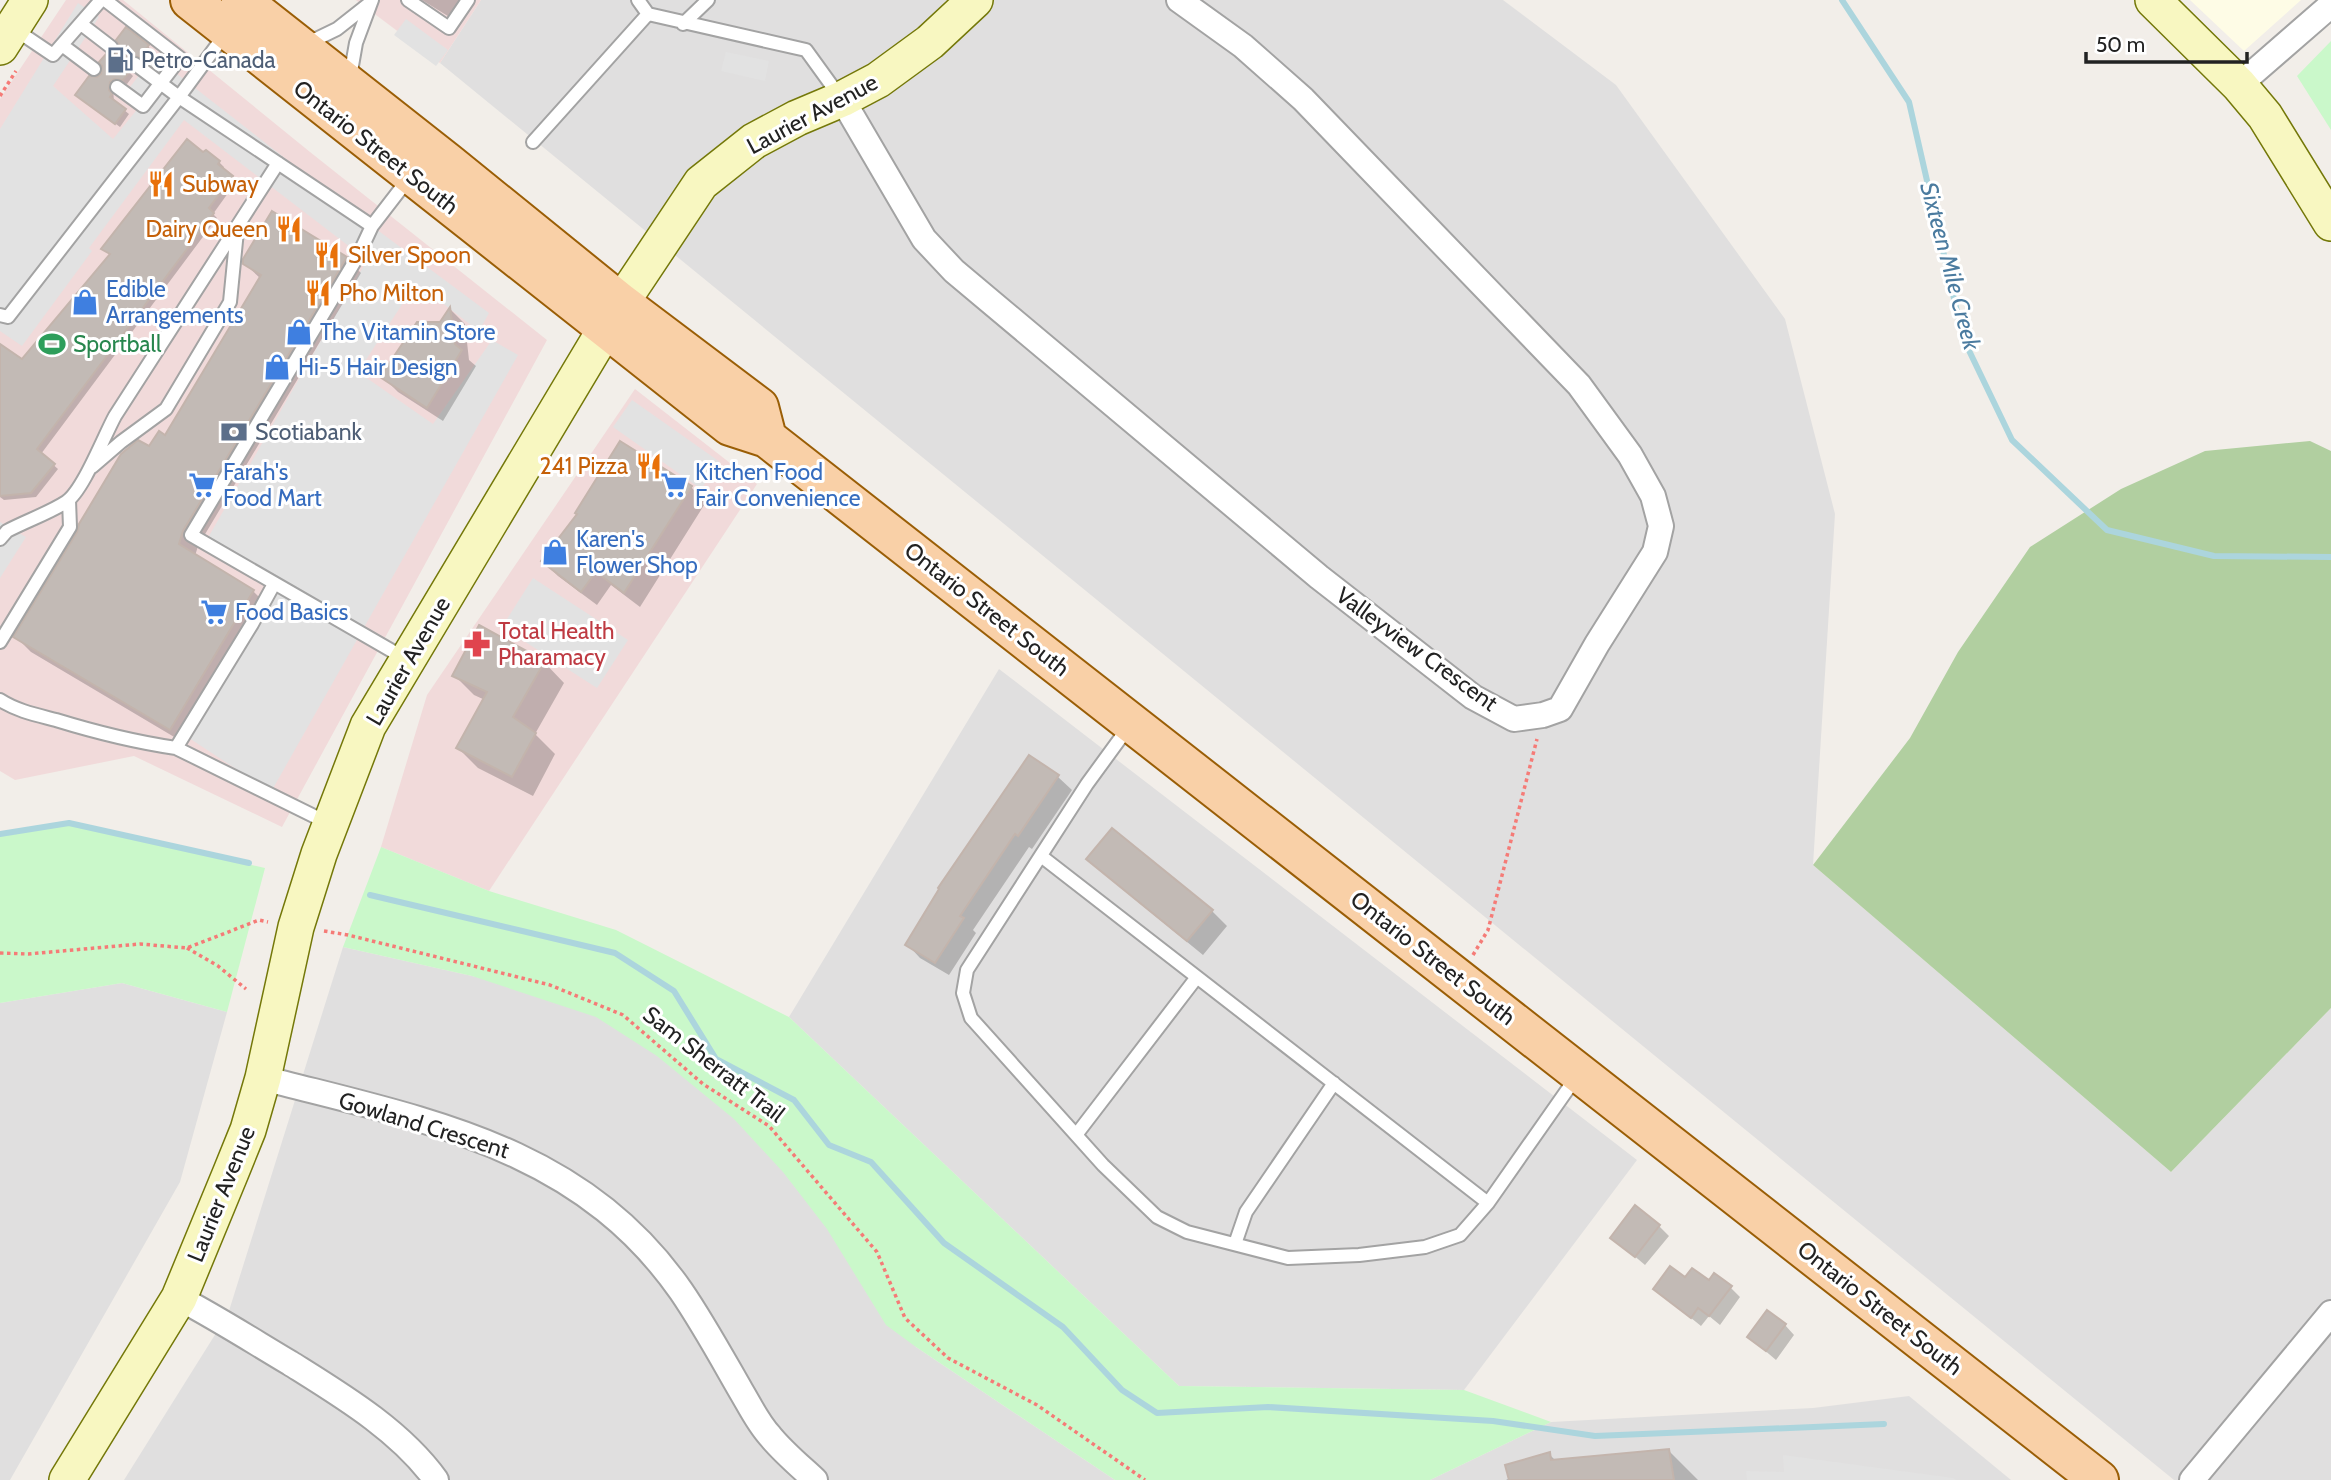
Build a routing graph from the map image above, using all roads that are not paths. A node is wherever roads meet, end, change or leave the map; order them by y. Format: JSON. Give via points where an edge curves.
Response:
{"nodes":[{"id":1,"x":103,"y":0,"type":"edge"},
{"id":2,"x":190,"y":0,"type":"edge"},
{"id":3,"x":408,"y":0,"type":"edge"},
{"id":4,"x":468,"y":0,"type":"edge"},
{"id":5,"x":638,"y":0,"type":"edge"},
{"id":6,"x":708,"y":0,"type":"edge"},
{"id":7,"x":975,"y":0,"type":"edge"},
{"id":8,"x":1179,"y":0,"type":"edge"},
{"id":9,"x":2153,"y":0,"type":"edge"},
{"id":10,"x":371,"y":2,"type":"edge"},
{"id":11,"x":2331,"y":5,"type":"edge"},
{"id":12,"x":648,"y":14,"type":"junction"},
{"id":13,"x":243,"y":16,"type":"edge"},
{"id":14,"x":81,"y":24,"type":"junction"},
{"id":15,"x":682,"y":24,"type":"junction"},
{"id":16,"x":14,"y":25,"type":"edge"},
{"id":17,"x":62,"y":45,"type":"junction"},
{"id":18,"x":111,"y":47,"type":"dead end"},
{"id":19,"x":300,"y":48,"type":"junction"},
{"id":20,"x":135,"y":64,"type":"dead end"},
{"id":21,"x":94,"y":69,"type":"dead end"},
{"id":22,"x":160,"y":83,"type":"junction"},
{"id":23,"x":2239,"y":85,"type":"junction"},
{"id":24,"x":348,"y":86,"type":"junction"},
{"id":25,"x":117,"y":87,"type":"dead end"},
{"id":26,"x":179,"y":97,"type":"junction"},
{"id":27,"x":842,"y":99,"type":"junction"},
{"id":28,"x":533,"y":142,"type":"dead end"},
{"id":29,"x":278,"y":163,"type":"junction"},
{"id":30,"x":430,"y":169,"type":"junction"},
{"id":31,"x":2331,"y":223,"type":"edge"},
{"id":32,"x":372,"y":226,"type":"junction"},
{"id":33,"x":238,"y":228,"type":"junction"},
{"id":34,"x":0,"y":315,"type":"edge"},
{"id":35,"x":613,"y":315,"type":"junction"},
{"id":36,"x":91,"y":468,"type":"junction"},
{"id":37,"x":69,"y":500,"type":"junction"},
{"id":38,"x":0,"y":539,"type":"edge"},
{"id":39,"x":274,"y":584,"type":"junction"},
{"id":40,"x":0,"y":642,"type":"edge"},
{"id":41,"x":407,"y":660,"type":"junction"},
{"id":42,"x":0,"y":700,"type":"edge"},
{"id":43,"x":1132,"y":722,"type":"junction"},
{"id":44,"x":177,"y":748,"type":"junction"},
{"id":45,"x":329,"y":823,"type":"junction"},
{"id":46,"x":1041,"y":856,"type":"junction"},
{"id":47,"x":1196,"y":977,"type":"junction"},
{"id":48,"x":1579,"y":1073,"type":"junction"},
{"id":49,"x":263,"y":1078,"type":"junction"},
{"id":50,"x":1334,"y":1083,"type":"junction"},
{"id":51,"x":1076,"y":1135,"type":"junction"},
{"id":52,"x":1488,"y":1203,"type":"junction"},
{"id":53,"x":1235,"y":1244,"type":"junction"},
{"id":54,"x":179,"y":1298,"type":"junction"},
{"id":55,"x":2331,"y":1314,"type":"edge"},
{"id":56,"x":67,"y":1480,"type":"edge"},
{"id":57,"x":436,"y":1480,"type":"edge"},
{"id":58,"x":815,"y":1480,"type":"edge"},
{"id":59,"x":2099,"y":1480,"type":"edge"},
{"id":60,"x":2192,"y":1480,"type":"edge"}],
"edges":[{"from":1,"to":14,"type":"lane"},
{"from":1,"to":22,"type":"lane","via":[[180,58]]},
{"from":2,"to":13,"type":"main road","name":"Ontario Street South"},
{"from":3,"to":4,"type":"lane","via":[[450,28]]},
{"from":5,"to":12,"type":"lane"},
{"from":6,"to":15,"type":"lane"},
{"from":7,"to":27,"type":"street","name":"Laurier Avenue","via":[[930,42]]},
{"from":8,"to":27,"type":"street","name":"Valleyview Crescent","via":[[1243,46],[1303,99],[1578,385],[1630,454],[1653,496],[1661,526],[1655,552],[1560,709],[1514,719],[1473,697],[1320,577],[954,271],[924,239]]},
{"from":9,"to":23,"type":"street"},
{"from":10,"to":19,"type":"lane","via":[[337,29]]},
{"from":10,"to":24,"type":"lane","via":[[356,43]]},
{"from":11,"to":23,"type":"street"},
{"from":12,"to":15,"type":"lane"},
{"from":12,"to":28,"type":"lane"},
{"from":13,"to":19,"type":"main road","name":"Ontario Street South"},
{"from":13,"to":26,"type":"lane"},
{"from":13,"to":30,"type":"main road","name":"Ontario Street South"},
{"from":14,"to":17,"type":"lane"},
{"from":14,"to":18,"type":"lane"},
{"from":15,"to":27,"type":"lane","via":[[806,50]]},
{"from":16,"to":17,"type":"lane","via":[[54,55]]},
{"from":17,"to":21,"type":"lane"},
{"from":19,"to":24,"type":"main road","name":"Ontario Street South"},
{"from":20,"to":22,"type":"lane"},
{"from":22,"to":25,"type":"lane","via":[[143,106]]},
{"from":22,"to":26,"type":"lane"},
{"from":23,"to":31,"type":"street","via":[[2265,116]]},
{"from":24,"to":30,"type":"main road","name":"Ontario Street South"},
{"from":26,"to":29,"type":"lane"},
{"from":26,"to":34,"type":"lane","via":[[8,317]]},
{"from":27,"to":35,"type":"street","name":"Laurier Avenue","via":[[754,141],[701,183]]},
{"from":29,"to":32,"type":"lane"},
{"from":29,"to":33,"type":"lane"},
{"from":30,"to":32,"type":"lane"},
{"from":30,"to":35,"type":"main road","name":"Ontario Street South"},
{"from":32,"to":39,"type":"lane","via":[[191,535]]},
{"from":33,"to":36,"type":"lane","via":[[115,416]]},
{"from":33,"to":36,"type":"lane","via":[[230,302],[166,409]]},
{"from":35,"to":41,"type":"street","name":"Laurier Avenue"},
{"from":35,"to":43,"type":"main road","name":"Ontario Street South","via":[[759,407],[767,438]]},
{"from":36,"to":37,"type":"lane"},
{"from":37,"to":38,"type":"lane","via":[[7,531]]},
{"from":37,"to":40,"type":"lane","via":[[70,527]]},
{"from":39,"to":41,"type":"lane"},
{"from":39,"to":44,"type":"lane"},
{"from":41,"to":45,"type":"street","name":"Laurier Avenue","via":[[369,726]]},
{"from":42,"to":44,"type":"lane","via":[[78,727]]},
{"from":43,"to":46,"type":"lane"},
{"from":43,"to":48,"type":"main road","name":"Ontario Street South"},
{"from":44,"to":45,"type":"lane"},
{"from":45,"to":49,"type":"street","name":"Laurier Avenue","via":[[296,928]]},
{"from":46,"to":47,"type":"lane"},
{"from":46,"to":51,"type":"lane","via":[[967,970],[963,993],[971,1018]]},
{"from":47,"to":50,"type":"lane"},
{"from":47,"to":51,"type":"lane"},
{"from":48,"to":52,"type":"lane"},
{"from":48,"to":59,"type":"main road","name":"Ontario Street South"},
{"from":49,"to":54,"type":"street","name":"Laurier Avenue","via":[[248,1130]]},
{"from":49,"to":58,"type":"street","name":"Gowland Crescent","via":[[495,1144],[556,1174],[597,1202],[681,1290],[770,1436]]},
{"from":50,"to":52,"type":"lane"},
{"from":50,"to":53,"type":"lane","via":[[1246,1212]]},
{"from":51,"to":53,"type":"lane","via":[[1157,1217],[1187,1232]]},
{"from":52,"to":53,"type":"lane","via":[[1461,1235],[1425,1247],[1289,1258]]},
{"from":54,"to":56,"type":"street","name":"Laurier Avenue"},
{"from":54,"to":57,"type":"street","via":[[361,1410],[398,1439]]},
{"from":55,"to":60,"type":"street"}]}
